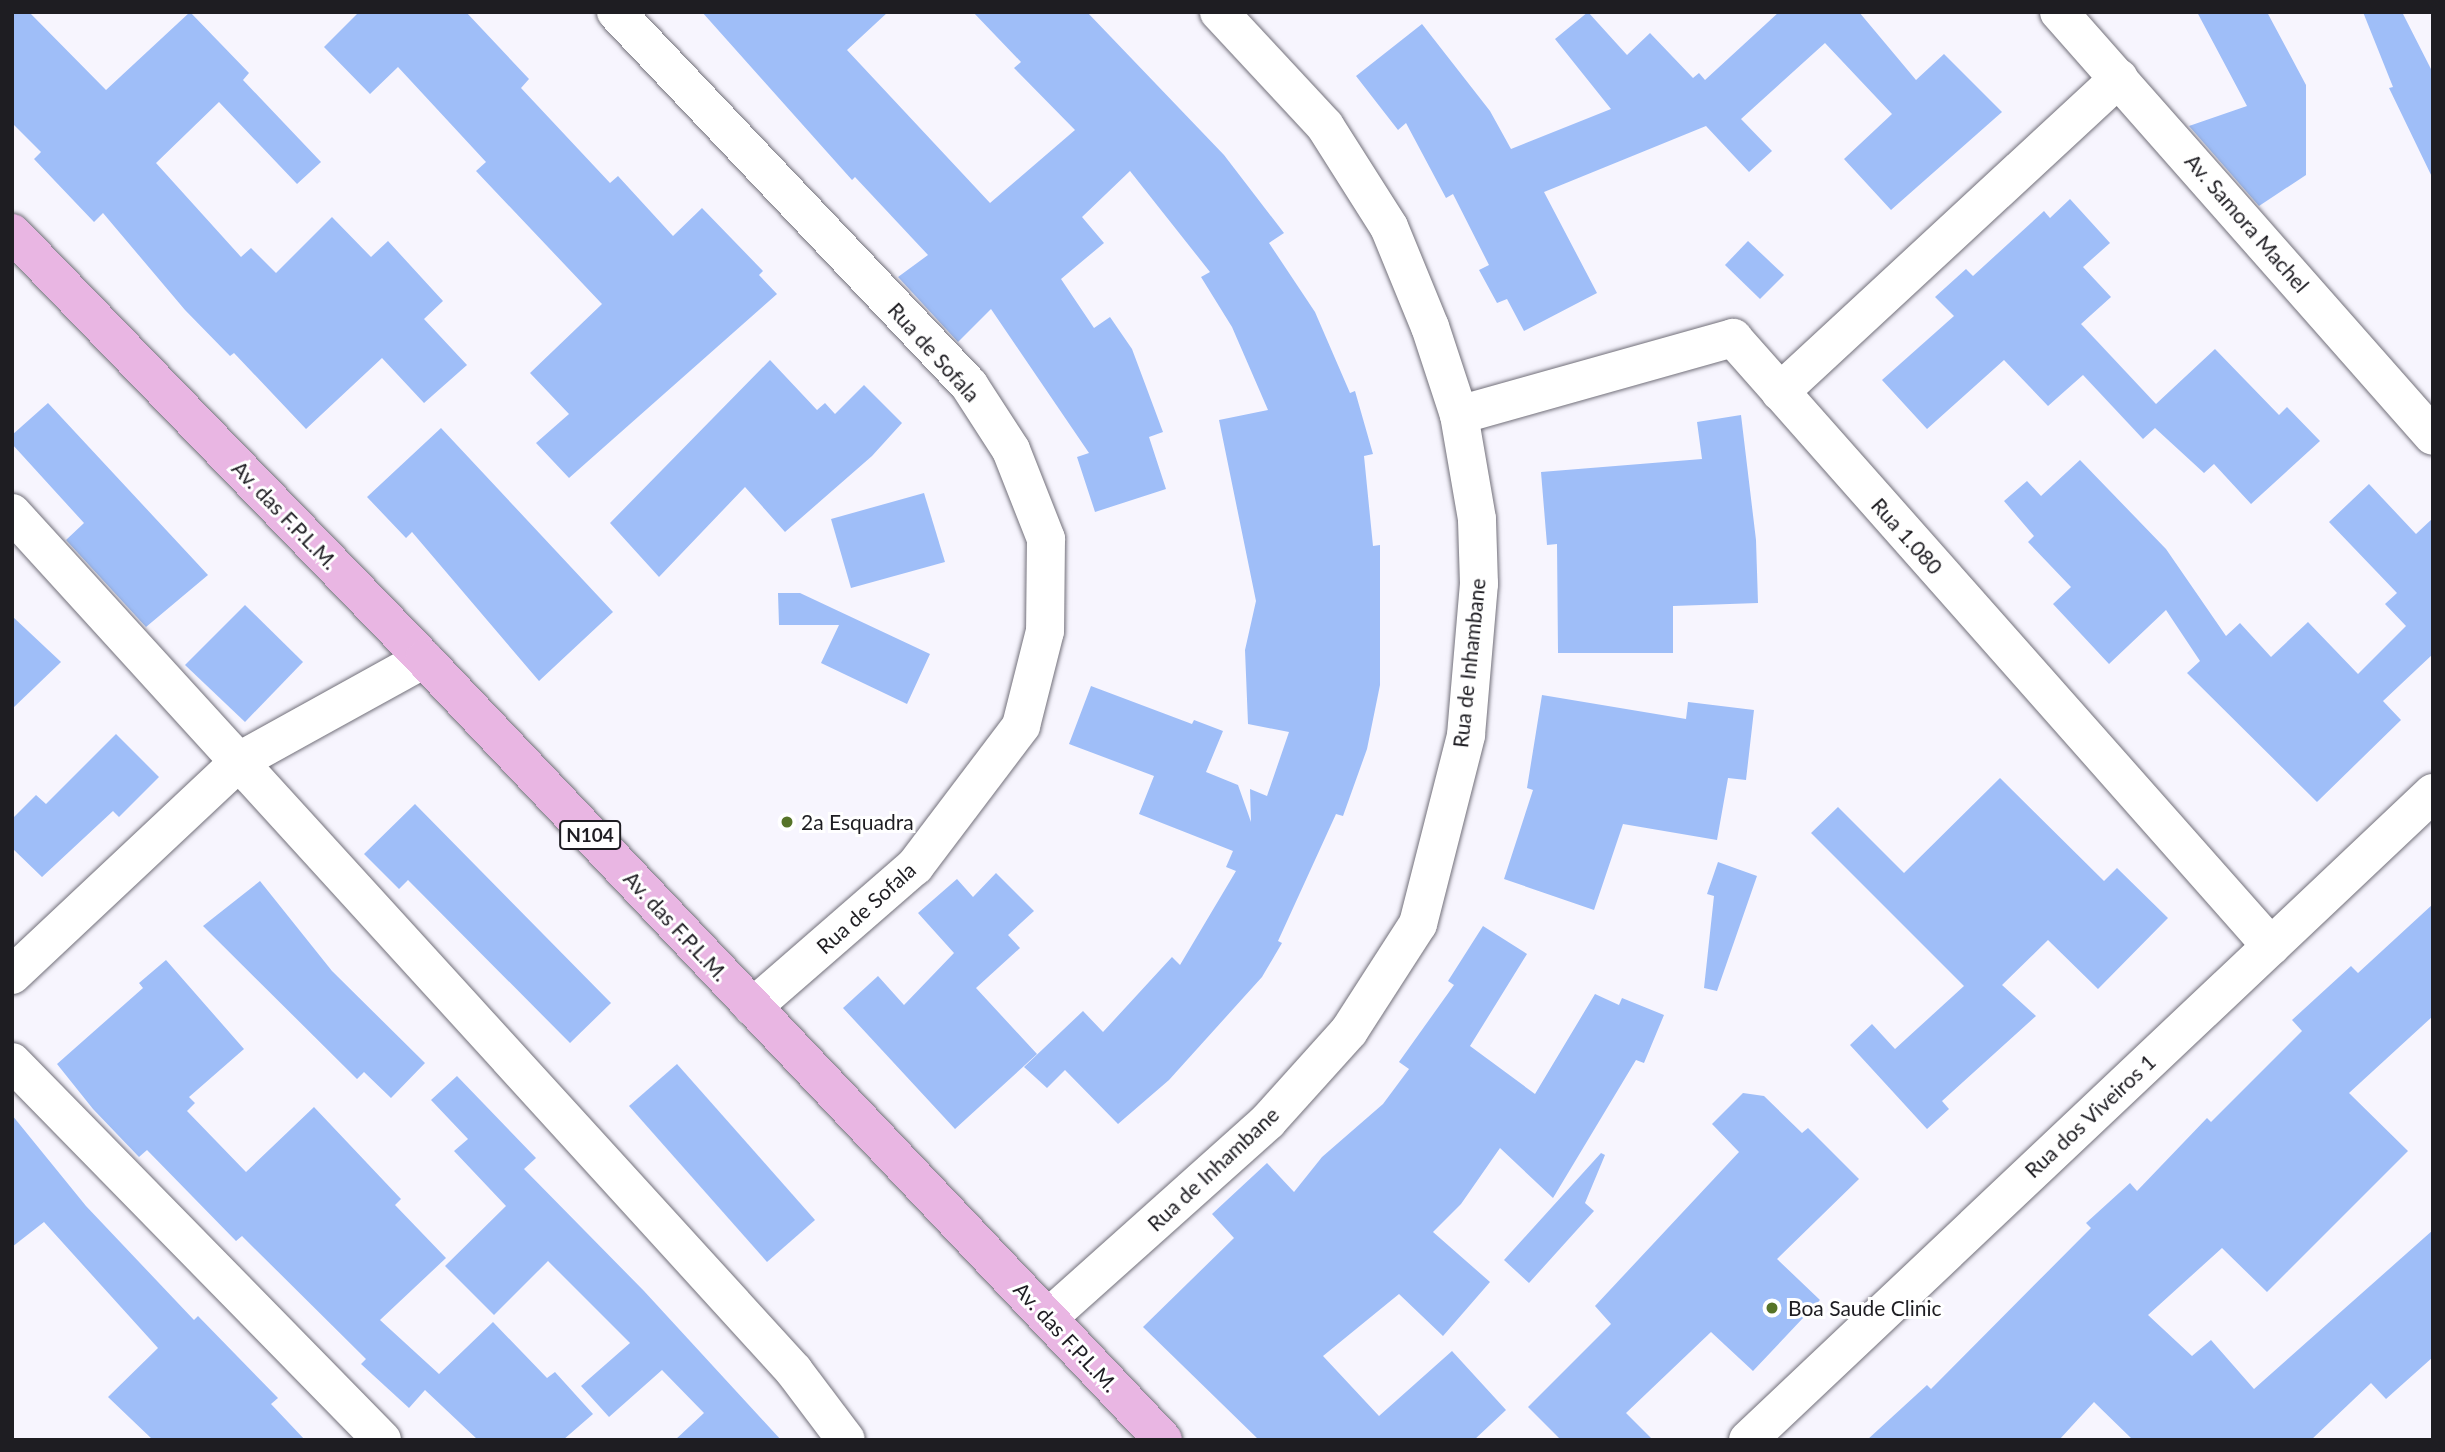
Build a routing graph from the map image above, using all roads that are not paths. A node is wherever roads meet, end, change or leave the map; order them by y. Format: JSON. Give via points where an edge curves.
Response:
{"nodes":[{"id":1,"x":616,"y":12,"type":"edge"},
{"id":2,"x":1219,"y":12,"type":"edge"},
{"id":3,"x":2059,"y":12,"type":"edge"},
{"id":4,"x":2119,"y":78,"type":"junction"},
{"id":5,"x":12,"y":233,"type":"edge"},
{"id":6,"x":1780,"y":392,"type":"junction"},
{"id":7,"x":1459,"y":415,"type":"junction"},
{"id":8,"x":2433,"y":436,"type":"edge"},
{"id":9,"x":12,"y":513,"type":"edge"},
{"id":10,"x":424,"y":659,"type":"junction"},
{"id":11,"x":241,"y":760,"type":"junction"},
{"id":12,"x":2433,"y":793,"type":"edge"},
{"id":13,"x":2271,"y":946,"type":"junction"},
{"id":14,"x":12,"y":975,"type":"edge"},
{"id":15,"x":753,"y":1007,"type":"junction"},
{"id":16,"x":12,"y":1062,"type":"edge"},
{"id":17,"x":1048,"y":1318,"type":"junction"},
{"id":18,"x":382,"y":1440,"type":"edge"},
{"id":19,"x":846,"y":1440,"type":"edge"},
{"id":20,"x":1163,"y":1440,"type":"edge"},
{"id":21,"x":1748,"y":1440,"type":"edge"}],
"edges":[{"from":1,"to":15,"type":"street","name":"Rua de Sofala","via":[[969,385],[1012,450],[1045,539],[1045,631],[1021,726],[915,866]]},
{"from":2,"to":7,"type":"street","name":"Rua de Inhambane","via":[[1325,127],[1390,228]]},
{"from":3,"to":4,"type":"street","name":"Av. Samora Machel"},
{"from":4,"to":6,"type":"street"},
{"from":4,"to":8,"type":"street","name":"Av. Samora Machel"},
{"from":5,"to":10,"type":"main road","name":"Av. das F.P.L.M.","number":"N104"},
{"from":6,"to":7,"type":"street","name":"Rua 1.080","via":[[1733,338]]},
{"from":6,"to":13,"type":"street","name":"Rua 1.080"},
{"from":7,"to":17,"type":"street","name":"Rua de Inhambane","via":[[1477,519],[1478,598],[1466,735],[1418,924],[1349,1031],[1268,1121]]},
{"from":9,"to":11,"type":"street"},
{"from":10,"to":11,"type":"street"},
{"from":10,"to":15,"type":"main road","name":"Av. das F.P.L.M.","number":"N104"},
{"from":11,"to":14,"type":"street"},
{"from":11,"to":19,"type":"street","via":[[794,1371]]},
{"from":12,"to":13,"type":"street","name":"Rua dos Viveiros 1"},
{"from":13,"to":21,"type":"street","name":"Rua dos Viveiros 1"},
{"from":15,"to":17,"type":"main road","name":"Av. das F.P.L.M.","number":"N104"},
{"from":16,"to":18,"type":"street"},
{"from":17,"to":20,"type":"main road","name":"Av. das F.P.L.M.","number":"N104"}]}
